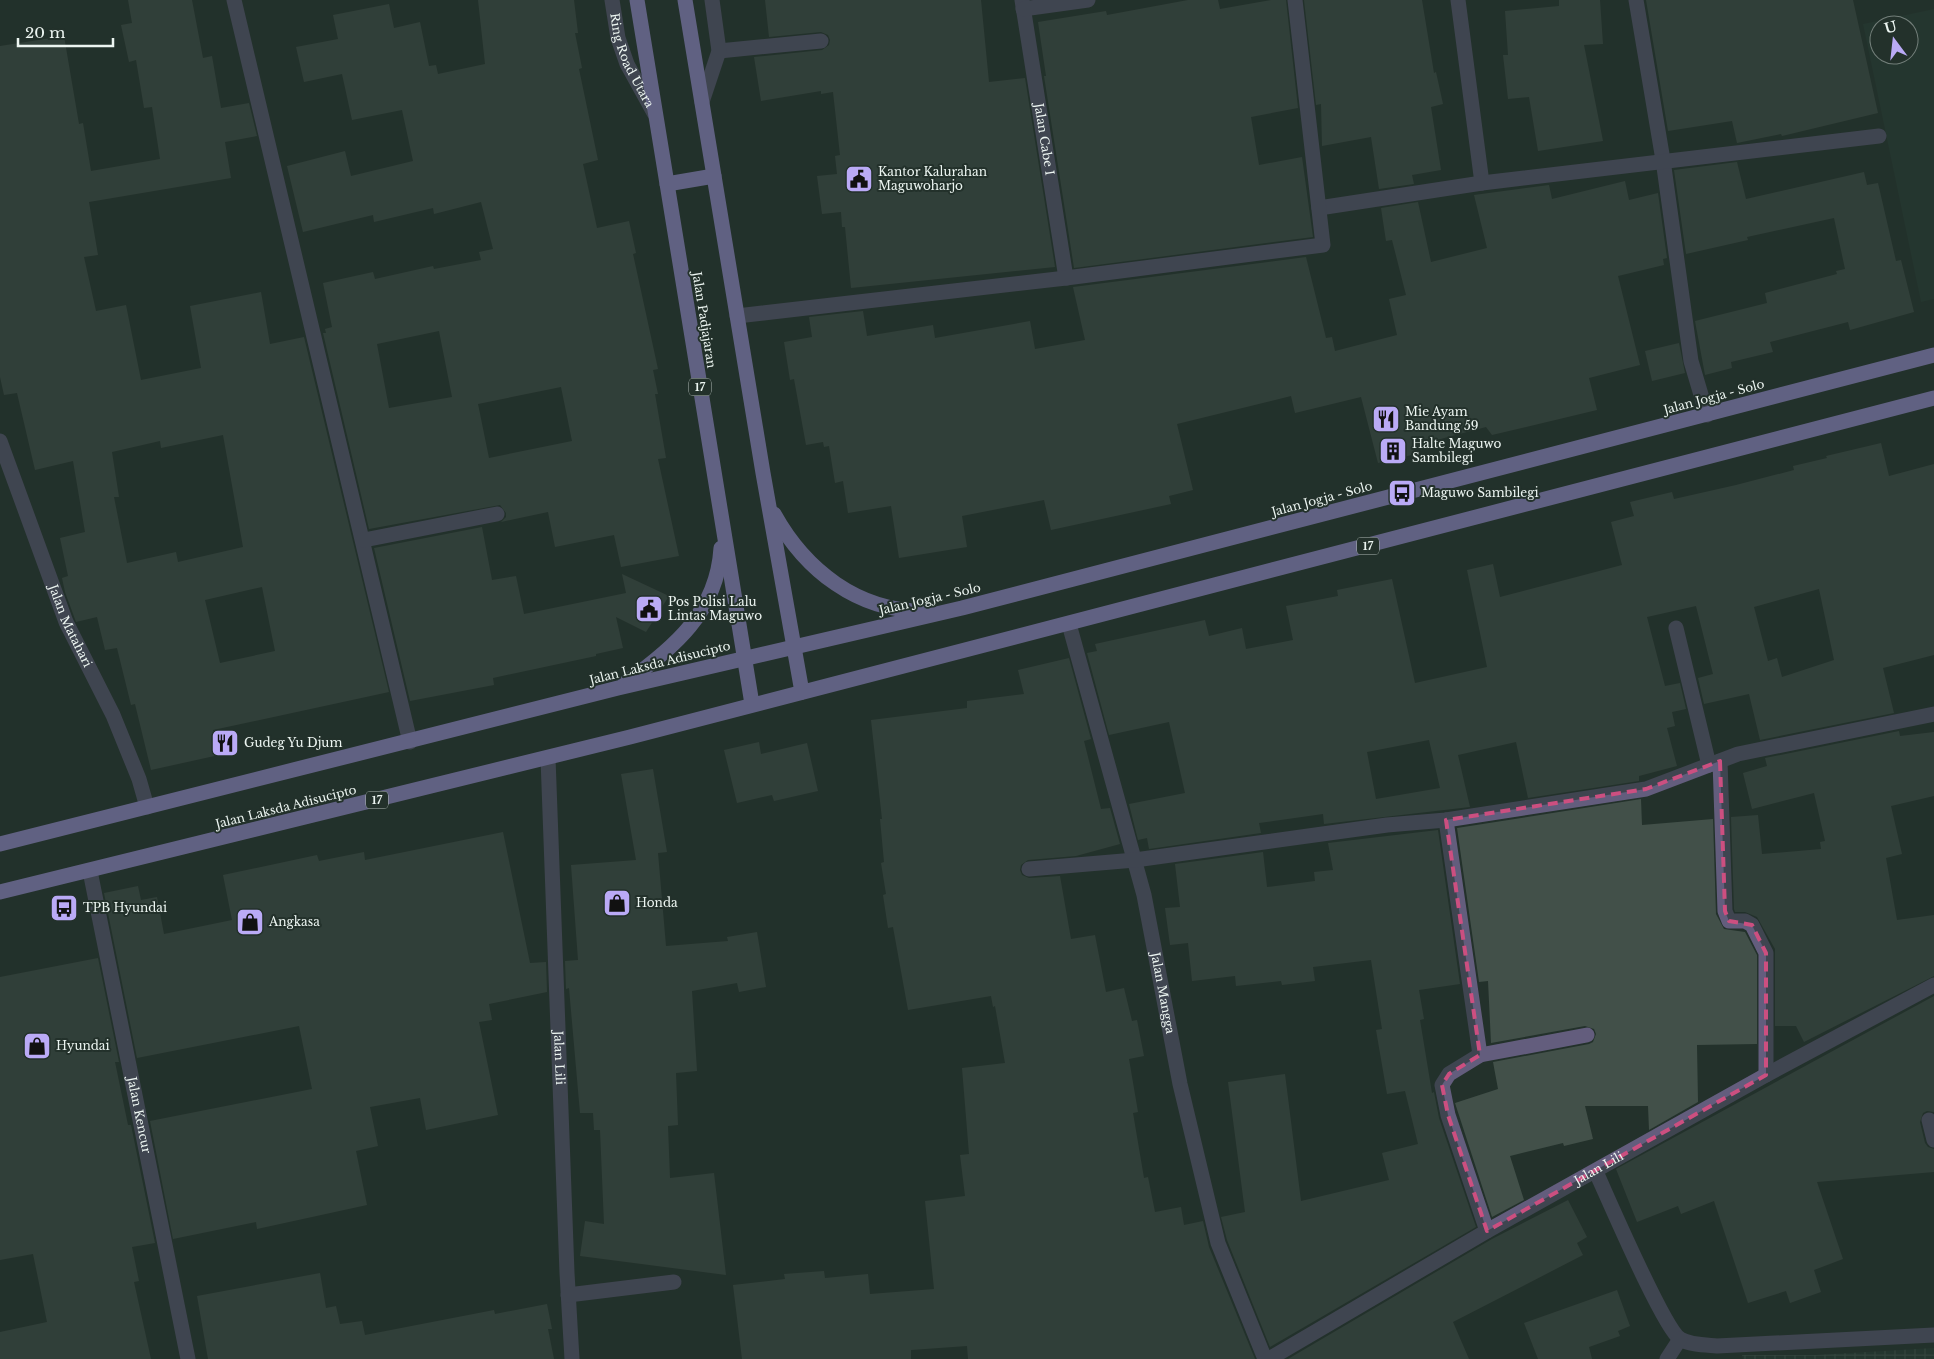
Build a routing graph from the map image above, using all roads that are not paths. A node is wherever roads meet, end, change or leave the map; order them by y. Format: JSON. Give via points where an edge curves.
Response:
{"nodes":[{"id":1,"x":234,"y":0,"type":"edge"},
{"id":2,"x":612,"y":0,"type":"edge"},
{"id":3,"x":637,"y":0,"type":"edge"},
{"id":4,"x":685,"y":0,"type":"edge"},
{"id":5,"x":712,"y":0,"type":"edge"},
{"id":6,"x":1088,"y":0,"type":"edge"},
{"id":7,"x":1295,"y":0,"type":"edge"},
{"id":8,"x":1458,"y":0,"type":"edge"},
{"id":9,"x":1636,"y":0,"type":"edge"},
{"id":10,"x":1023,"y":4,"type":"edge"},
{"id":11,"x":820,"y":41,"type":"dead end"},
{"id":12,"x":719,"y":51,"type":"junction"},
{"id":13,"x":702,"y":102,"type":"junction"},
{"id":14,"x":656,"y":117,"type":"junction"},
{"id":15,"x":1879,"y":136,"type":"dead end"},
{"id":16,"x":1663,"y":160,"type":"junction"},
{"id":17,"x":714,"y":176,"type":"junction"},
{"id":18,"x":1482,"y":183,"type":"junction"},
{"id":19,"x":667,"y":184,"type":"junction"},
{"id":20,"x":1319,"y":208,"type":"junction"},
{"id":21,"x":1066,"y":278,"type":"junction"},
{"id":22,"x":737,"y":316,"type":"junction"},
{"id":23,"x":1934,"y":355,"type":"edge"},
{"id":24,"x":1934,"y":398,"type":"edge"},
{"id":25,"x":1707,"y":415,"type":"junction"},
{"id":26,"x":0,"y":441,"type":"edge"},
{"id":27,"x":769,"y":504,"type":"junction"},
{"id":28,"x":498,"y":514,"type":"dead end"},
{"id":29,"x":723,"y":529,"type":"junction"},
{"id":30,"x":364,"y":540,"type":"junction"},
{"id":31,"x":944,"y":611,"type":"junction"},
{"id":32,"x":1069,"y":624,"type":"junction"},
{"id":33,"x":1676,"y":628,"type":"dead end"},
{"id":34,"x":793,"y":646,"type":"junction"},
{"id":35,"x":744,"y":658,"type":"junction"},
{"id":36,"x":618,"y":688,"type":"junction"},
{"id":37,"x":802,"y":692,"type":"junction"},
{"id":38,"x":752,"y":704,"type":"junction"},
{"id":39,"x":1934,"y":714,"type":"edge"},
{"id":40,"x":410,"y":742,"type":"junction"},
{"id":41,"x":548,"y":758,"type":"junction"},
{"id":42,"x":1714,"y":763,"type":"junction"},
{"id":43,"x":147,"y":807,"type":"junction"},
{"id":44,"x":1446,"y":820,"type":"junction"},
{"id":45,"x":0,"y":844,"type":"edge"},
{"id":46,"x":1134,"y":860,"type":"junction"},
{"id":47,"x":1028,"y":869,"type":"dead end"},
{"id":48,"x":90,"y":870,"type":"junction"},
{"id":49,"x":0,"y":892,"type":"edge"},
{"id":50,"x":1934,"y":984,"type":"edge"},
{"id":51,"x":1588,"y":1035,"type":"dead end"},
{"id":52,"x":1480,"y":1055,"type":"junction"},
{"id":53,"x":1766,"y":1075,"type":"junction"},
{"id":54,"x":1929,"y":1120,"type":"dead end"},
{"id":55,"x":1934,"y":1140,"type":"edge"},
{"id":56,"x":1596,"y":1172,"type":"junction"},
{"id":57,"x":1487,"y":1231,"type":"junction"},
{"id":58,"x":674,"y":1282,"type":"dead end"},
{"id":59,"x":568,"y":1295,"type":"junction"},
{"id":60,"x":1934,"y":1335,"type":"edge"},
{"id":61,"x":1680,"y":1338,"type":"junction"},
{"id":62,"x":188,"y":1359,"type":"edge"},
{"id":63,"x":572,"y":1359,"type":"edge"},
{"id":64,"x":1267,"y":1359,"type":"edge"},
{"id":65,"x":1667,"y":1359,"type":"edge"}],
"edges":[{"from":1,"to":30,"type":"street"},
{"from":2,"to":14,"type":"street","name":"Ring Road Utara","via":[[626,64]]},
{"from":3,"to":14,"type":"highway","name":"Jalan Padjajaran","number":"17"},
{"from":4,"to":13,"type":"highway"},
{"from":5,"to":12,"type":"street"},
{"from":6,"to":10,"type":"street"},
{"from":7,"to":20,"type":"street"},
{"from":8,"to":18,"type":"street"},
{"from":9,"to":16,"type":"street"},
{"from":10,"to":21,"type":"street","name":"Jalan Cabe I"},
{"from":11,"to":12,"type":"street"},
{"from":12,"to":13,"type":"street"},
{"from":13,"to":17,"type":"highway"},
{"from":14,"to":19,"type":"highway","name":"Jalan Padjajaran","number":"17"},
{"from":15,"to":16,"type":"street"},
{"from":16,"to":18,"type":"street"},
{"from":16,"to":25,"type":"street","via":[[1691,361]]},
{"from":17,"to":19,"type":"highway"},
{"from":17,"to":22,"type":"highway"},
{"from":18,"to":20,"type":"street"},
{"from":19,"to":29,"type":"highway","name":"Jalan Padjajaran","number":"17"},
{"from":20,"to":21,"type":"street","via":[[1323,245]]},
{"from":21,"to":22,"type":"street"},
{"from":22,"to":27,"type":"highway"},
{"from":23,"to":25,"type":"highway","name":"Jalan Jogja - Solo"},
{"from":24,"to":32,"type":"highway","number":"17"},
{"from":25,"to":31,"type":"highway","name":"Jalan Jogja - Solo"},
{"from":26,"to":43,"type":"street","name":"Jalan Matahari","via":[[66,622],[113,714]]},
{"from":27,"to":31,"type":"highway","via":[[803,556],[829,581],[856,596],[885,606],[919,612]]},
{"from":27,"to":34,"type":"highway"},
{"from":28,"to":30,"type":"street"},
{"from":29,"to":35,"type":"highway","name":"Jalan Padjajaran","number":"17"},
{"from":29,"to":36,"type":"highway","via":[[720,564],[711,593],[696,619],[675,644]]},
{"from":30,"to":40,"type":"street"},
{"from":31,"to":34,"type":"highway","name":"Jalan Jogja - Solo"},
{"from":32,"to":37,"type":"highway","number":"17"},
{"from":32,"to":46,"type":"street","name":"Jalan Mangga"},
{"from":33,"to":42,"type":"street"},
{"from":34,"to":35,"type":"highway","name":"Jalan Jogja - Solo"},
{"from":34,"to":37,"type":"highway"},
{"from":35,"to":36,"type":"highway","name":"Jalan Laksda Adisucipto"},
{"from":35,"to":38,"type":"highway","name":"Jalan Padjajaran","number":"17"},
{"from":36,"to":40,"type":"highway","name":"Jalan Laksda Adisucipto"},
{"from":37,"to":38,"type":"highway","number":"17"},
{"from":38,"to":41,"type":"highway","name":"Jalan Laksda Adisucipto","number":"17"},
{"from":39,"to":42,"type":"street","via":[[1738,754]]},
{"from":40,"to":43,"type":"highway","name":"Jalan Laksda Adisucipto"},
{"from":41,"to":48,"type":"highway","name":"Jalan Laksda Adisucipto","number":"17"},
{"from":41,"to":59,"type":"street","name":"Jalan Lili"},
{"from":42,"to":44,"type":"street","via":[[1646,789]]},
{"from":42,"to":53,"type":"street","via":[[1725,911],[1730,921],[1745,921],[1752,925],[1766,953]]},
{"from":43,"to":45,"type":"highway","name":"Jalan Laksda Adisucipto"},
{"from":44,"to":46,"type":"street","via":[[1387,825]]},
{"from":44,"to":52,"type":"street"},
{"from":46,"to":47,"type":"street"},
{"from":46,"to":64,"type":"street","name":"Jalan Mangga","via":[[1144,895],[1180,1084],[1218,1243]]},
{"from":48,"to":49,"type":"highway","name":"Jalan Laksda Adisucipto","number":"17"},
{"from":48,"to":62,"type":"street","name":"Jalan Kencur"},
{"from":50,"to":53,"type":"street","name":"Jalan Lili"},
{"from":51,"to":52,"type":"street"},
{"from":52,"to":57,"type":"street","via":[[1449,1074],[1442,1085],[1448,1116]]},
{"from":53,"to":56,"type":"street","name":"Jalan Lili"},
{"from":54,"to":55,"type":"street"},
{"from":56,"to":57,"type":"street","name":"Jalan Lili"},
{"from":56,"to":61,"type":"street","via":[[1662,1312]]},
{"from":57,"to":64,"type":"street","name":"Jalan Lili"},
{"from":58,"to":59,"type":"street"},
{"from":59,"to":63,"type":"street","name":"Jalan Lili"},
{"from":60,"to":61,"type":"street","via":[[1717,1346]]},
{"from":61,"to":65,"type":"street"}]}
